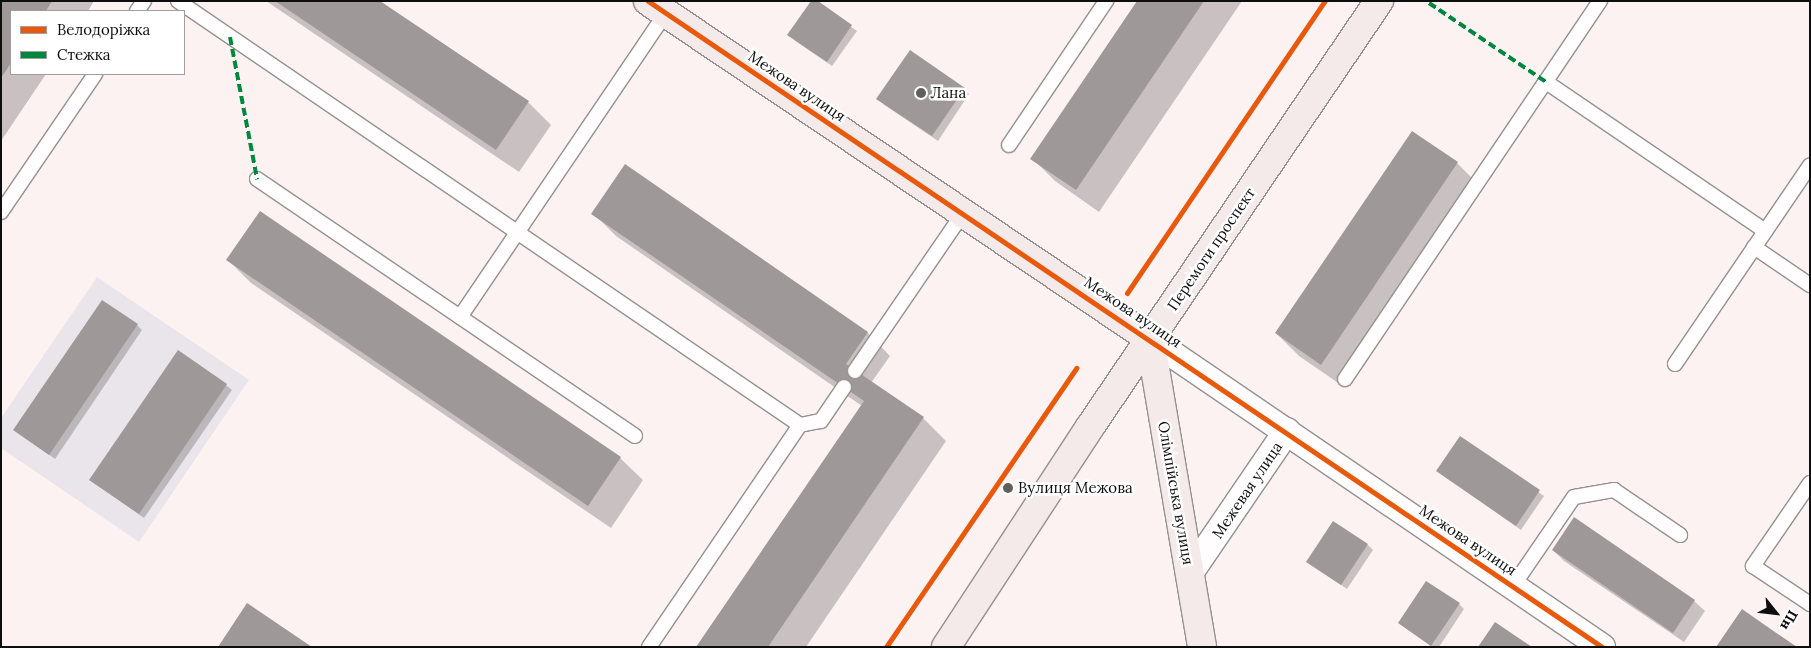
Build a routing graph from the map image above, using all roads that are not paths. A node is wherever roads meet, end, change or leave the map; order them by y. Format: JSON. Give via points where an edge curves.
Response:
{"nodes":[{"id":1,"x":178,"y":1,"type":"edge"},
{"id":2,"x":1106,"y":1,"type":"edge"},
{"id":3,"x":1379,"y":1,"type":"edge"},
{"id":4,"x":1600,"y":1,"type":"edge"},
{"id":5,"x":657,"y":7,"type":"edge"},
{"id":6,"x":94,"y":75,"type":"edge"},
{"id":7,"x":1546,"y":82,"type":"junction"},
{"id":8,"x":1009,"y":145,"type":"dead end"},
{"id":9,"x":1810,"y":165,"type":"edge"},
{"id":10,"x":257,"y":179,"type":"dead end"},
{"id":11,"x":1,"y":212,"type":"edge"},
{"id":12,"x":963,"y":213,"type":"junction"},
{"id":13,"x":1765,"y":231,"type":"junction"},
{"id":14,"x":518,"y":232,"type":"junction"},
{"id":15,"x":1754,"y":247,"type":"junction"},
{"id":16,"x":1810,"y":285,"type":"edge"},
{"id":17,"x":460,"y":317,"type":"junction"},
{"id":18,"x":1150,"y":338,"type":"junction"},
{"id":19,"x":1675,"y":364,"type":"dead end"},
{"id":20,"x":855,"y":371,"type":"dead end"},
{"id":21,"x":1345,"y":379,"type":"dead end"},
{"id":22,"x":844,"y":387,"type":"dead end"},
{"id":23,"x":800,"y":425,"type":"junction"},
{"id":24,"x":1287,"y":431,"type":"junction"},
{"id":25,"x":634,"y":436,"type":"dead end"},
{"id":26,"x":1810,"y":483,"type":"edge"},
{"id":27,"x":1680,"y":535,"type":"dead end"},
{"id":28,"x":1190,"y":574,"type":"junction"},
{"id":29,"x":1513,"y":586,"type":"junction"},
{"id":30,"x":1810,"y":604,"type":"edge"},
{"id":31,"x":650,"y":647,"type":"edge"},
{"id":32,"x":946,"y":647,"type":"edge"},
{"id":33,"x":1202,"y":647,"type":"edge"},
{"id":34,"x":1602,"y":647,"type":"edge"}],
"edges":[{"from":1,"to":14,"type":"lane"},
{"from":2,"to":8,"type":"lane"},
{"from":3,"to":18,"type":"street","name":"Перемоги проспект"},
{"from":4,"to":7,"type":"lane"},
{"from":5,"to":12,"type":"street","name":"Межова вулиця"},
{"from":5,"to":14,"type":"lane"},
{"from":6,"to":11,"type":"lane"},
{"from":7,"to":13,"type":"lane"},
{"from":7,"to":21,"type":"lane"},
{"from":9,"to":13,"type":"lane"},
{"from":10,"to":17,"type":"lane"},
{"from":12,"to":18,"type":"street","name":"Межова вулиця"},
{"from":12,"to":20,"type":"lane"},
{"from":13,"to":15,"type":"lane"},
{"from":14,"to":17,"type":"lane"},
{"from":14,"to":23,"type":"lane"},
{"from":15,"to":16,"type":"lane"},
{"from":15,"to":19,"type":"lane"},
{"from":17,"to":25,"type":"lane"},
{"from":18,"to":24,"type":"street","name":"Межова вулиця"},
{"from":18,"to":28,"type":"street","name":"Олімпійська вулиця"},
{"from":18,"to":32,"type":"street","name":"Перемоги проспект"},
{"from":22,"to":23,"type":"lane","via":[[821,421]]},
{"from":23,"to":31,"type":"lane"},
{"from":24,"to":28,"type":"street","name":"Межевая улица"},
{"from":24,"to":29,"type":"street","name":"Межова вулиця"},
{"from":26,"to":30,"type":"lane","via":[[1753,566]]},
{"from":27,"to":29,"type":"lane","via":[[1614,490],[1574,497]]},
{"from":28,"to":33,"type":"street","name":"Олімпійська вулиця"},
{"from":29,"to":34,"type":"street","name":"Межова вулиця"}]}
